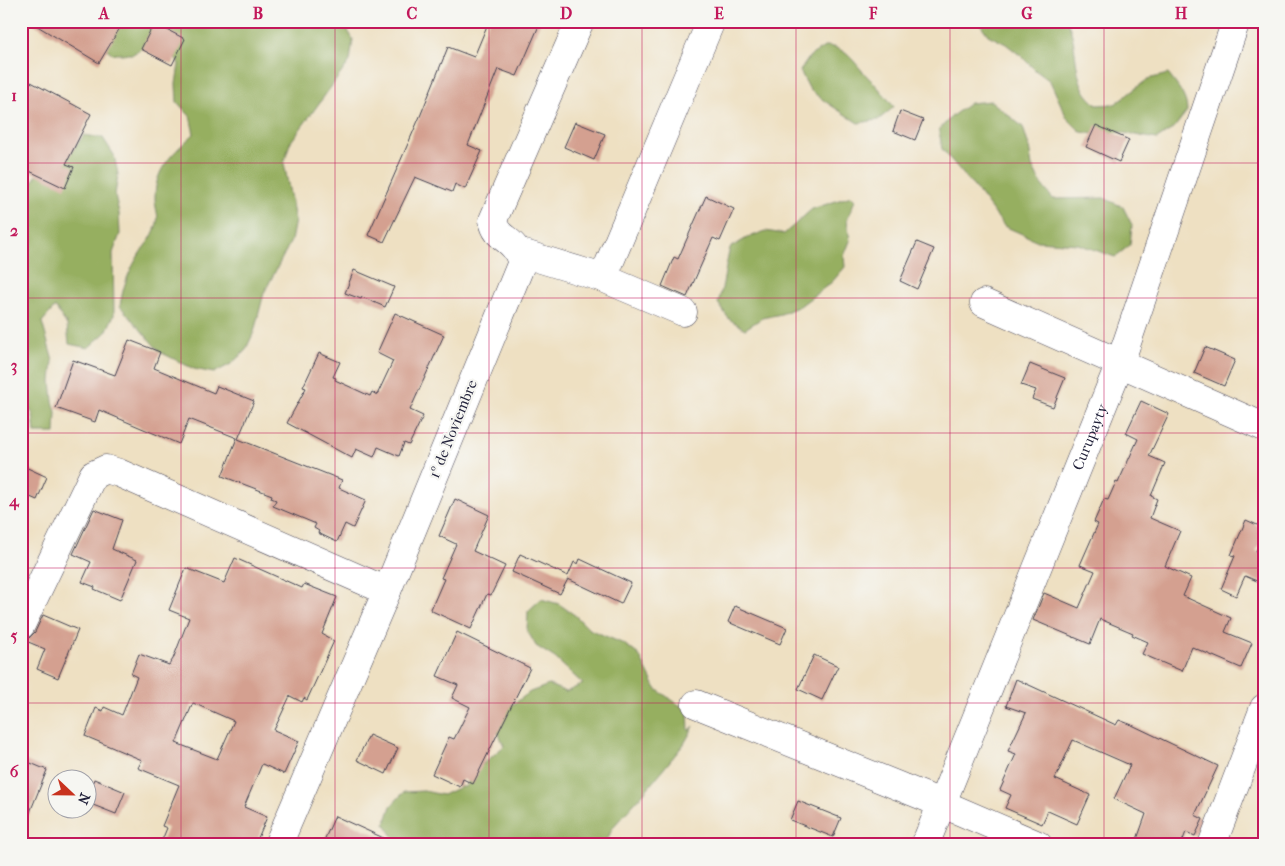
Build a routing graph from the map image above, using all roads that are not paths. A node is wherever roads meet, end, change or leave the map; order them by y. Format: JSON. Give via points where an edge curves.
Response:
{"nodes":[{"id":1,"x":580,"y":21,"type":"edge"},
{"id":2,"x":711,"y":21,"type":"edge"},
{"id":3,"x":1236,"y":21,"type":"edge"},
{"id":4,"x":518,"y":252,"type":"junction"},
{"id":5,"x":603,"y":278,"type":"junction"},
{"id":6,"x":984,"y":303,"type":"dead end"},
{"id":7,"x":683,"y":312,"type":"dead end"},
{"id":8,"x":1120,"y":363,"type":"junction"},
{"id":9,"x":1264,"y":427,"type":"edge"},
{"id":10,"x":387,"y":592,"type":"junction"},
{"id":11,"x":21,"y":625,"type":"edge"},
{"id":12,"x":696,"y":704,"type":"dead end"},
{"id":13,"x":1264,"y":708,"type":"edge"},
{"id":14,"x":943,"y":804,"type":"junction"},
{"id":15,"x":278,"y":845,"type":"edge"},
{"id":16,"x":925,"y":845,"type":"edge"},
{"id":17,"x":1038,"y":845,"type":"edge"},
{"id":18,"x":1212,"y":845,"type":"edge"}],
"edges":[{"from":1,"to":4,"type":"street","via":[[492,220],[499,234]]},
{"from":2,"to":5,"type":"street"},
{"from":3,"to":8,"type":"street","name":"Curupayty"},
{"from":4,"to":5,"type":"street"},
{"from":4,"to":10,"type":"street","name":"1º de Noviembre","via":[[522,262]]},
{"from":5,"to":7,"type":"street"},
{"from":6,"to":8,"type":"street"},
{"from":8,"to":9,"type":"street"},
{"from":8,"to":14,"type":"street","name":"Curupayty"},
{"from":10,"to":11,"type":"street","via":[[106,469],[93,474]]},
{"from":10,"to":15,"type":"street","name":"1º de Noviembre"},
{"from":12,"to":14,"type":"street"},
{"from":13,"to":18,"type":"street"},
{"from":14,"to":16,"type":"street","name":"Curupayty"},
{"from":14,"to":17,"type":"street"}]}
